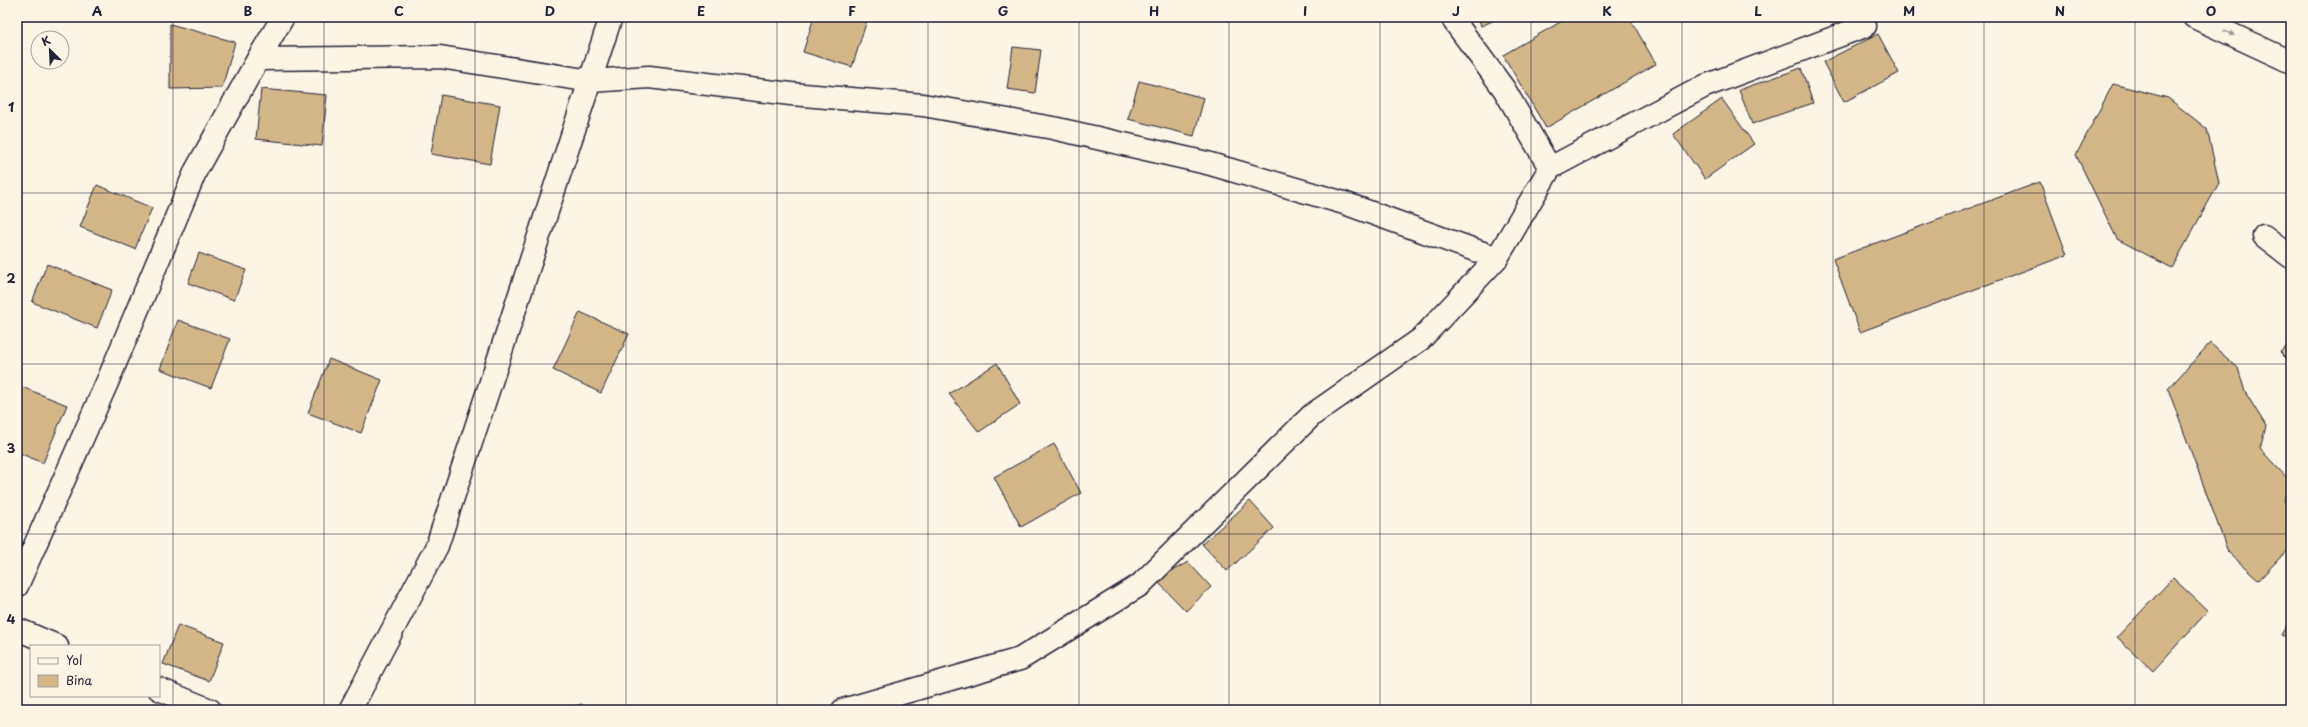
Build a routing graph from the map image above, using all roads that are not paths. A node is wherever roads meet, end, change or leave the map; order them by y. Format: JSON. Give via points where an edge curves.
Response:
{"nodes":[{"id":1,"x":283,"y":17,"type":"edge"},
{"id":2,"x":612,"y":17,"type":"edge"},
{"id":3,"x":1453,"y":17,"type":"edge"},
{"id":4,"x":2194,"y":17,"type":"edge"},
{"id":5,"x":1865,"y":26,"type":"dead end"},
{"id":6,"x":258,"y":59,"type":"junction"},
{"id":7,"x":2291,"y":62,"type":"edge"},
{"id":8,"x":591,"y":81,"type":"junction"},
{"id":9,"x":1550,"y":168,"type":"junction"},
{"id":10,"x":2264,"y":236,"type":"dead end"},
{"id":11,"x":2291,"y":257,"type":"edge"},
{"id":12,"x":1498,"y":258,"type":"junction"},
{"id":13,"x":17,"y":586,"type":"edge"},
{"id":14,"x":17,"y":629,"type":"edge"},
{"id":15,"x":55,"y":645,"type":"edge"},
{"id":16,"x":160,"y":689,"type":"edge"},
{"id":17,"x":210,"y":710,"type":"edge"},
{"id":18,"x":350,"y":710,"type":"edge"},
{"id":19,"x":843,"y":710,"type":"edge"}],
"edges":[{"from":1,"to":6,"type":"street"},
{"from":2,"to":8,"type":"street"},
{"from":3,"to":9,"type":"street","via":[[1504,89]]},
{"from":4,"to":7,"type":"street","one_way":true},
{"from":5,"to":9,"type":"street","via":[[1705,86]]},
{"from":6,"to":8,"type":"street","via":[[440,57]]},
{"from":6,"to":13,"type":"street","via":[[196,170],[106,385]]},
{"from":8,"to":12,"type":"street","via":[[649,77],[791,94],[924,105],[1053,128],[1238,172],[1344,203]]},
{"from":8,"to":18,"type":"street","via":[[437,546]]},
{"from":9,"to":12,"type":"street"},
{"from":10,"to":11,"type":"street"},
{"from":12,"to":19,"type":"street","via":[[1421,339],[1312,415],[1140,585],[1020,659]]},
{"from":14,"to":15,"type":"street"},
{"from":16,"to":17,"type":"street"}]}
